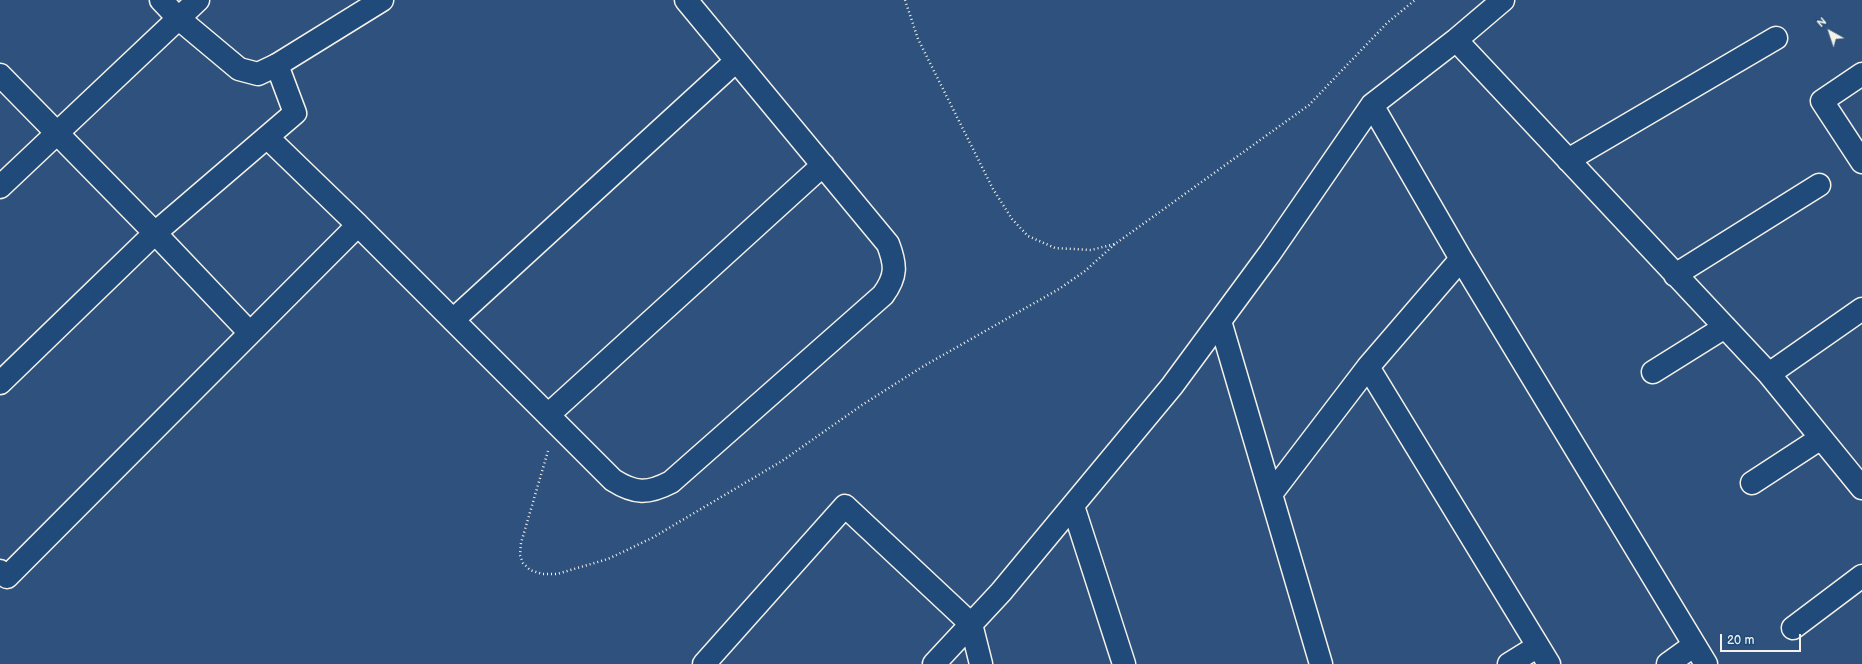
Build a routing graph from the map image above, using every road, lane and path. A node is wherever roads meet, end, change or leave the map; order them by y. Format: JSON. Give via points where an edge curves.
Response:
{"nodes":[{"id":1,"x":161,"y":0,"type":"edge"},
{"id":2,"x":198,"y":0,"type":"edge"},
{"id":3,"x":382,"y":0,"type":"edge"},
{"id":4,"x":686,"y":0,"type":"edge"},
{"id":5,"x":905,"y":0,"type":"edge"},
{"id":6,"x":1415,"y":0,"type":"edge"},
{"id":7,"x":1503,"y":0,"type":"edge"},
{"id":8,"x":178,"y":18,"type":"junction"},
{"id":9,"x":1776,"y":38,"type":"dead end"},
{"id":10,"x":1456,"y":40,"type":"junction"},
{"id":11,"x":736,"y":61,"type":"junction"},
{"id":12,"x":277,"y":65,"type":"junction"},
{"id":13,"x":1862,"y":74,"type":"edge"},
{"id":14,"x":0,"y":75,"type":"edge"},
{"id":15,"x":1372,"y":105,"type":"junction"},
{"id":16,"x":57,"y":134,"type":"junction"},
{"id":17,"x":267,"y":137,"type":"junction"},
{"id":18,"x":1568,"y":160,"type":"junction"},
{"id":19,"x":1862,"y":162,"type":"edge"},
{"id":20,"x":822,"y":165,"type":"junction"},
{"id":21,"x":1819,"y":185,"type":"dead end"},
{"id":22,"x":0,"y":187,"type":"edge"},
{"id":23,"x":358,"y":224,"type":"junction"},
{"id":24,"x":155,"y":232,"type":"junction"},
{"id":25,"x":1115,"y":244,"type":"junction"},
{"id":26,"x":1461,"y":258,"type":"junction"},
{"id":27,"x":1675,"y":275,"type":"junction"},
{"id":28,"x":1862,"y":309,"type":"edge"},
{"id":29,"x":453,"y":320,"type":"junction"},
{"id":30,"x":1220,"y":321,"type":"junction"},
{"id":31,"x":1725,"y":327,"type":"junction"},
{"id":32,"x":250,"y":333,"type":"junction"},
{"id":33,"x":1368,"y":367,"type":"junction"},
{"id":34,"x":1654,"y":372,"type":"dead end"},
{"id":35,"x":1769,"y":374,"type":"junction"},
{"id":36,"x":0,"y":383,"type":"edge"},
{"id":37,"x":552,"y":420,"type":"junction"},
{"id":38,"x":1821,"y":438,"type":"junction"},
{"id":39,"x":1752,"y":483,"type":"dead end"},
{"id":40,"x":1862,"y":488,"type":"edge"},
{"id":41,"x":1271,"y":494,"type":"junction"},
{"id":42,"x":1073,"y":506,"type":"junction"},
{"id":43,"x":0,"y":571,"type":"edge"},
{"id":44,"x":1862,"y":576,"type":"edge"},
{"id":45,"x":971,"y":624,"type":"junction"},
{"id":46,"x":1793,"y":628,"type":"dead end"},
{"id":47,"x":1693,"y":646,"type":"junction"},
{"id":48,"x":1544,"y":655,"type":"edge"},
{"id":49,"x":704,"y":664,"type":"edge"},
{"id":50,"x":934,"y":664,"type":"edge"},
{"id":51,"x":981,"y":664,"type":"edge"},
{"id":52,"x":1124,"y":664,"type":"edge"},
{"id":53,"x":1321,"y":664,"type":"edge"},
{"id":54,"x":1509,"y":664,"type":"edge"},
{"id":55,"x":1668,"y":664,"type":"edge"},
{"id":56,"x":1706,"y":664,"type":"edge"}],
"edges":[{"from":1,"to":8,"type":"street"},
{"from":2,"to":8,"type":"street"},
{"from":3,"to":12,"type":"street"},
{"from":4,"to":11,"type":"street"},
{"from":5,"to":25,"type":"path","via":[[918,39],[993,189],[1012,219],[1028,236],[1054,248],[1092,250]]},
{"from":6,"to":25,"type":"path","via":[[1387,23],[1309,105]]},
{"from":7,"to":10,"type":"street"},
{"from":8,"to":12,"type":"street","via":[[238,69],[258,74]]},
{"from":8,"to":16,"type":"street"},
{"from":9,"to":18,"type":"street"},
{"from":10,"to":15,"type":"street"},
{"from":10,"to":18,"type":"street"},
{"from":11,"to":20,"type":"street"},
{"from":11,"to":29,"type":"street"},
{"from":12,"to":17,"type":"street","via":[[295,113]]},
{"from":13,"to":19,"type":"street","via":[[1822,101]]},
{"from":14,"to":16,"type":"street"},
{"from":15,"to":26,"type":"street"},
{"from":15,"to":30,"type":"street","via":[[1270,254]]},
{"from":16,"to":22,"type":"street"},
{"from":16,"to":24,"type":"street"},
{"from":17,"to":23,"type":"street"},
{"from":17,"to":24,"type":"street"},
{"from":18,"to":27,"type":"street"},
{"from":20,"to":37,"type":"street"},
{"from":20,"to":37,"type":"street","via":[[888,244],[895,271],[891,285],[883,295],[671,482],[659,489],[637,491],[613,480]]},
{"from":21,"to":27,"type":"street"},
{"from":23,"to":29,"type":"street"},
{"from":23,"to":32,"type":"street"},
{"from":24,"to":32,"type":"street"},
{"from":24,"to":36,"type":"street"},
{"from":25,"to":37,"type":"path","via":[[1059,290],[922,367],[782,461],[714,503],[608,559],[557,574],[542,574],[530,570],[520,555]]},
{"from":26,"to":33,"type":"street"},
{"from":26,"to":47,"type":"street"},
{"from":27,"to":31,"type":"street"},
{"from":28,"to":35,"type":"street"},
{"from":29,"to":37,"type":"street"},
{"from":30,"to":41,"type":"street"},
{"from":30,"to":42,"type":"street","via":[[1172,386]]},
{"from":31,"to":34,"type":"street"},
{"from":31,"to":35,"type":"street"},
{"from":32,"to":43,"type":"street","via":[[7,577]]},
{"from":33,"to":41,"type":"street"},
{"from":33,"to":48,"type":"street"},
{"from":35,"to":38,"type":"street"},
{"from":38,"to":39,"type":"street"},
{"from":38,"to":40,"type":"street"},
{"from":41,"to":53,"type":"street"},
{"from":42,"to":45,"type":"street"},
{"from":42,"to":52,"type":"street"},
{"from":44,"to":46,"type":"street"},
{"from":45,"to":49,"type":"street","via":[[845,506]]},
{"from":45,"to":50,"type":"street"},
{"from":45,"to":51,"type":"street"},
{"from":47,"to":55,"type":"street"},
{"from":47,"to":56,"type":"street"},
{"from":48,"to":54,"type":"street"}]}
